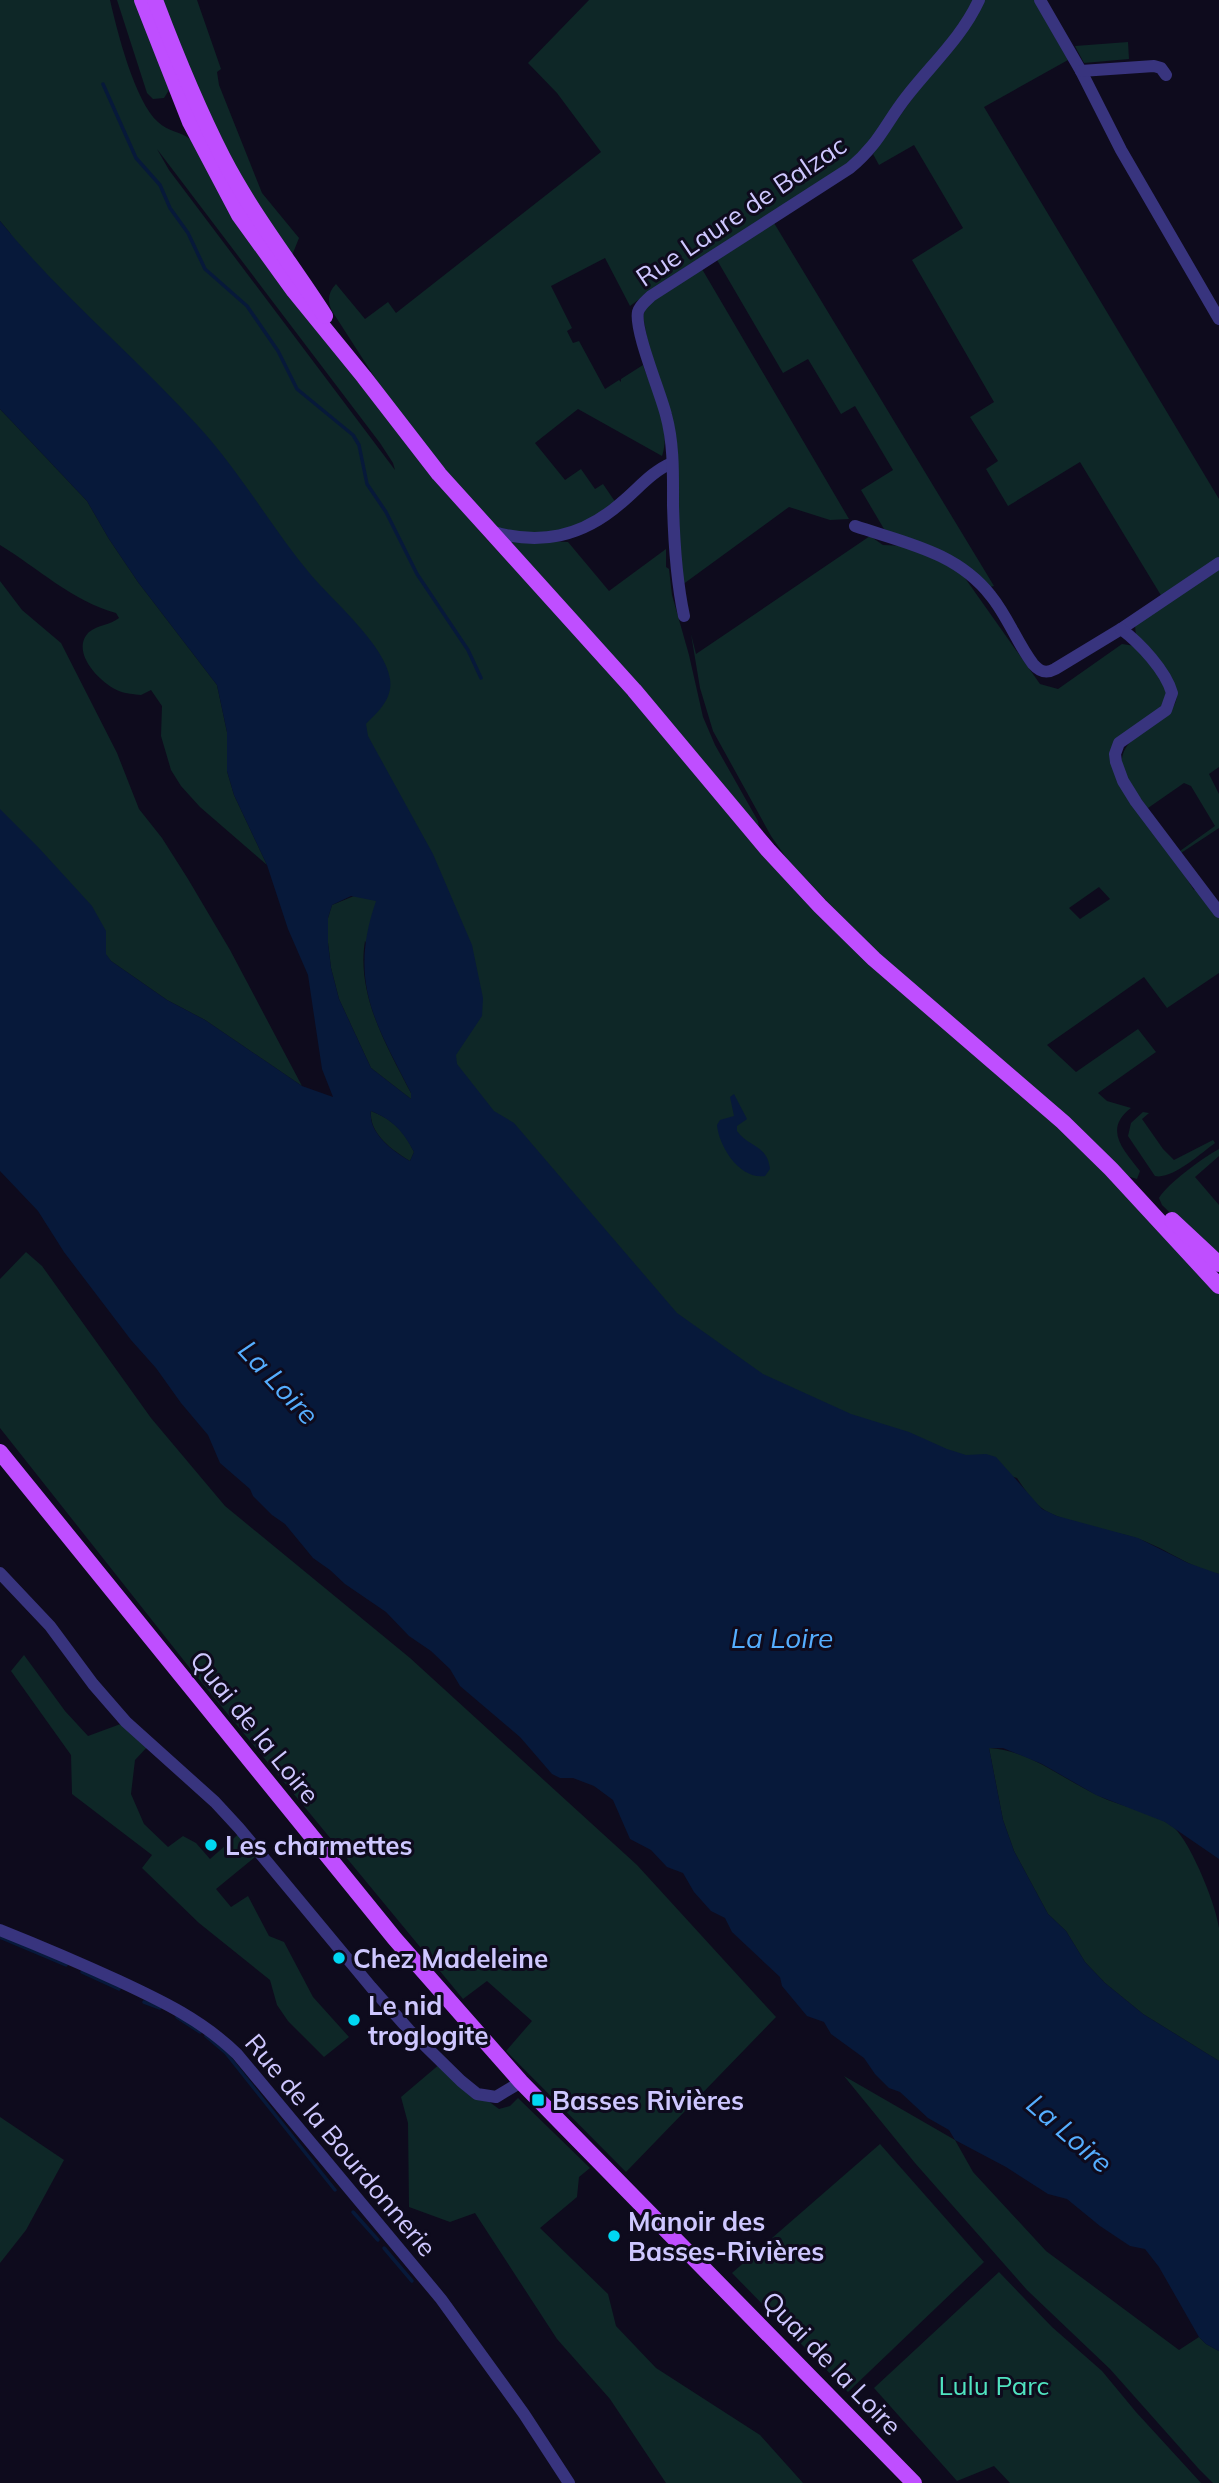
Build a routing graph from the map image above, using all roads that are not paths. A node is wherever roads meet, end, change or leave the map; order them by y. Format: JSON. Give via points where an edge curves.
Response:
{"nodes":[{"id":1,"x":142,"y":0,"type":"edge"},
{"id":2,"x":155,"y":0,"type":"edge"},
{"id":3,"x":979,"y":0,"type":"edge"},
{"id":4,"x":1040,"y":0,"type":"edge"},
{"id":5,"x":1081,"y":71,"type":"junction"},
{"id":6,"x":1166,"y":75,"type":"dead end"},
{"id":7,"x":1219,"y":319,"type":"edge"},
{"id":8,"x":364,"y":377,"type":"junction"},
{"id":9,"x":672,"y":463,"type":"junction"},
{"id":10,"x":855,"y":526,"type":"dead end"},
{"id":11,"x":487,"y":530,"type":"junction"},
{"id":12,"x":1219,"y":563,"type":"edge"},
{"id":13,"x":684,"y":616,"type":"dead end"},
{"id":14,"x":1121,"y":629,"type":"junction"},
{"id":15,"x":1219,"y":912,"type":"edge"},
{"id":16,"x":1111,"y":1169,"type":"junction"},
{"id":17,"x":1219,"y":1264,"type":"edge"},
{"id":18,"x":1219,"y":1286,"type":"edge"},
{"id":19,"x":0,"y":1452,"type":"edge"},
{"id":20,"x":0,"y":1573,"type":"edge"},
{"id":21,"x":0,"y":1930,"type":"edge"},
{"id":22,"x":520,"y":2082,"type":"junction"},
{"id":23,"x":569,"y":2483,"type":"edge"},
{"id":24,"x":914,"y":2483,"type":"edge"}],
"edges":[{"from":1,"to":8,"type":"main road","via":[[190,122],[239,215]]},
{"from":2,"to":8,"type":"main road","via":[[223,159]]},
{"from":3,"to":9,"type":"street","name":"Rue Laure de Balzac","via":[[952,43],[865,155],[641,305],[640,329],[667,416]]},
{"from":4,"to":5,"type":"street"},
{"from":5,"to":6,"type":"street","via":[[1154,65]]},
{"from":5,"to":7,"type":"street"},
{"from":8,"to":11,"type":"main road"},
{"from":9,"to":11,"type":"street","via":[[606,515],[564,536],[512,536]]},
{"from":9,"to":13,"type":"street","name":"Rue Laure de Balzac","via":[[676,564]]},
{"from":10,"to":14,"type":"street","via":[[933,551],[966,571],[993,597],[1039,670],[1055,669]]},
{"from":11,"to":16,"type":"main road","via":[[634,690],[820,906]]},
{"from":12,"to":14,"type":"street"},
{"from":14,"to":15,"type":"street","via":[[1146,652],[1172,694],[1166,710],[1119,743],[1115,754],[1119,771],[1136,802]]},
{"from":16,"to":17,"type":"main road"},
{"from":16,"to":18,"type":"main road"},
{"from":19,"to":22,"type":"main road","name":"Quai de la Loire","via":[[395,1938]]},
{"from":20,"to":22,"type":"street","via":[[50,1626],[126,1721],[239,1828],[371,1987],[441,2063],[477,2094],[496,2097]]},
{"from":21,"to":23,"type":"street","name":"Rue de la Bourdonnerie","via":[[171,2005],[221,2038],[441,2299]]},
{"from":22,"to":24,"type":"main road","name":"Quai de la Loire"}]}
